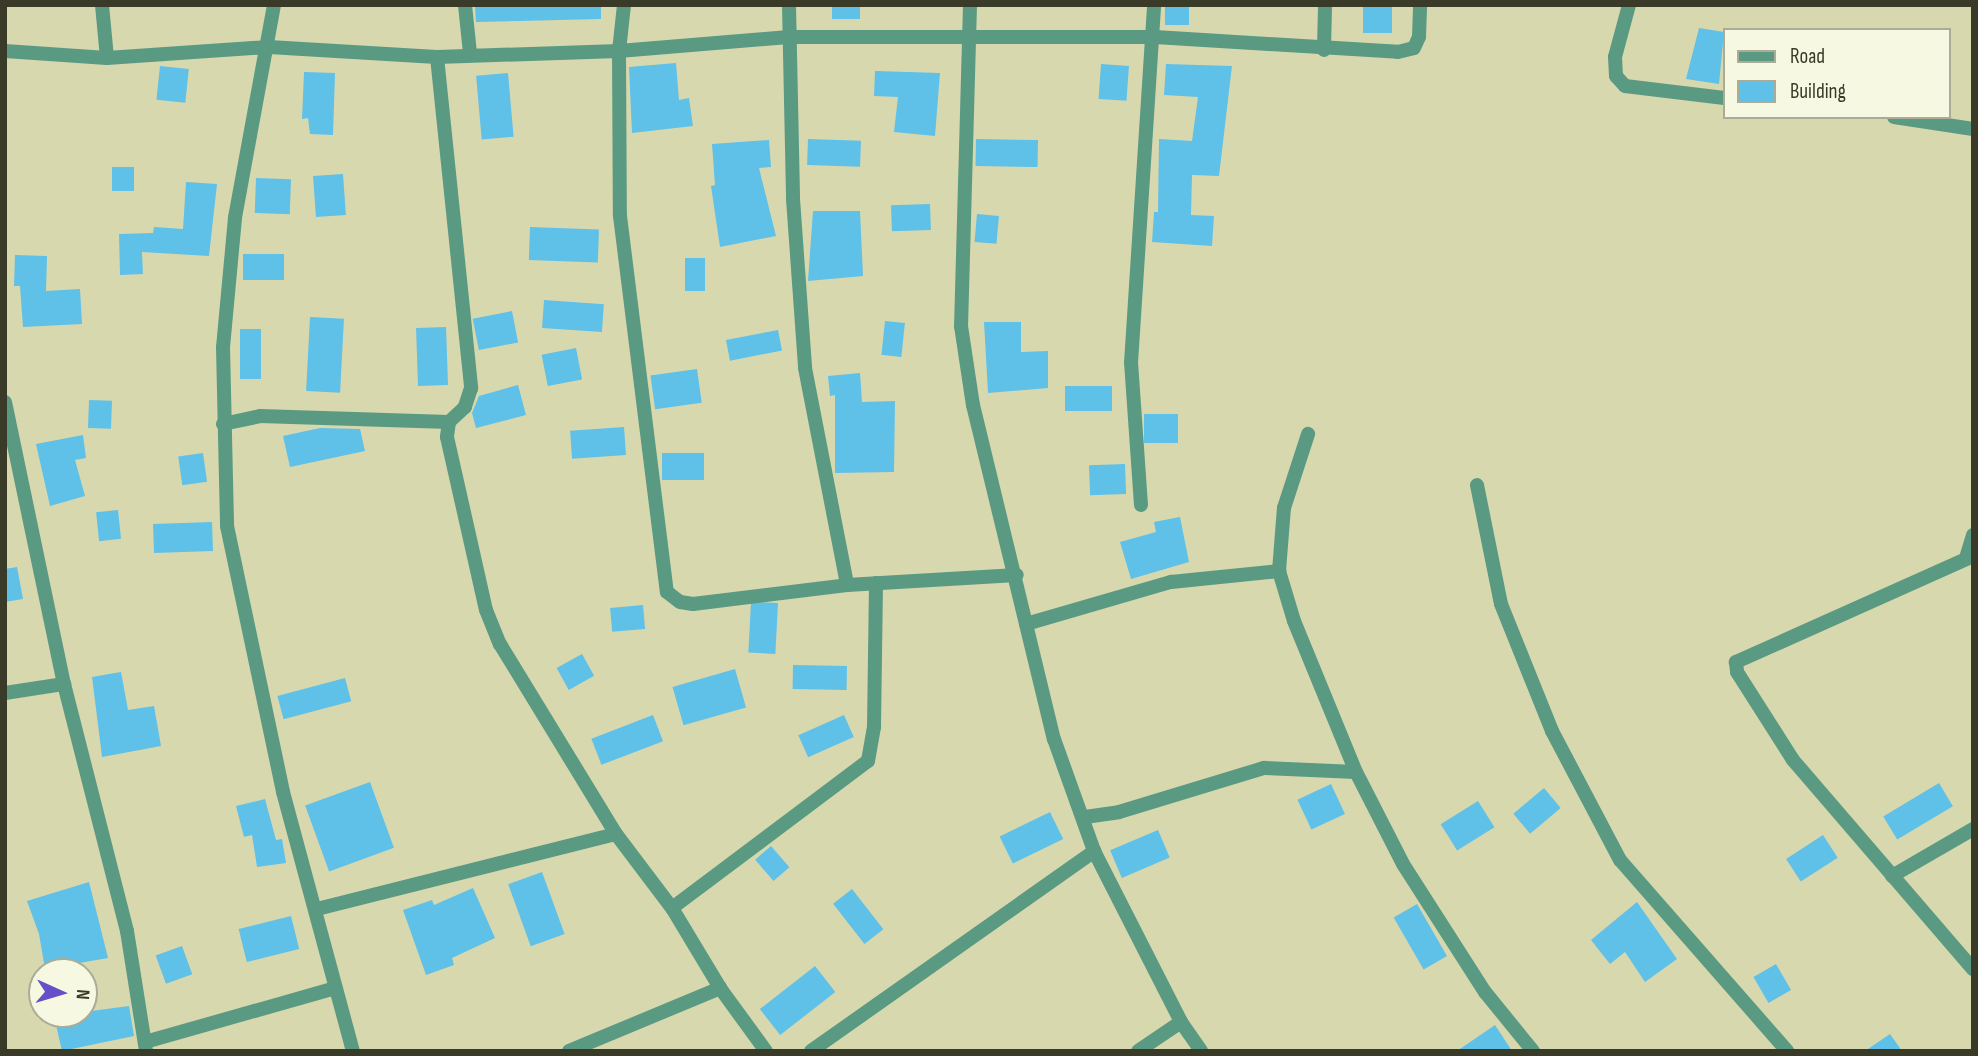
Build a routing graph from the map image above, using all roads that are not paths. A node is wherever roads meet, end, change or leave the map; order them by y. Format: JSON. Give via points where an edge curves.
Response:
{"nodes":[{"id":1,"x":102,"y":5,"type":"edge"},
{"id":2,"x":274,"y":5,"type":"edge"},
{"id":3,"x":465,"y":5,"type":"edge"},
{"id":4,"x":624,"y":5,"type":"edge"},
{"id":5,"x":789,"y":5,"type":"edge"},
{"id":6,"x":970,"y":5,"type":"edge"},
{"id":7,"x":1154,"y":5,"type":"edge"},
{"id":8,"x":1325,"y":5,"type":"edge"},
{"id":9,"x":1420,"y":5,"type":"edge"},
{"id":10,"x":1629,"y":5,"type":"edge"},
{"id":11,"x":788,"y":37,"type":"junction"},
{"id":12,"x":1155,"y":37,"type":"junction"},
{"id":13,"x":967,"y":39,"type":"junction"},
{"id":14,"x":270,"y":47,"type":"junction"},
{"id":15,"x":1324,"y":50,"type":"junction"},
{"id":16,"x":5,"y":51,"type":"edge"},
{"id":17,"x":619,"y":51,"type":"junction"},
{"id":18,"x":470,"y":53,"type":"junction"},
{"id":19,"x":437,"y":57,"type":"junction"},
{"id":20,"x":107,"y":58,"type":"junction"},
{"id":21,"x":1722,"y":98,"type":"edge"},
{"id":22,"x":1907,"y":119,"type":"edge"},
{"id":23,"x":1973,"y":129,"type":"edge"},
{"id":24,"x":5,"y":402,"type":"edge"},
{"id":25,"x":449,"y":422,"type":"junction"},
{"id":26,"x":223,"y":424,"type":"junction"},
{"id":27,"x":1308,"y":434,"type":"dead end"},
{"id":28,"x":1477,"y":485,"type":"dead end"},
{"id":29,"x":1141,"y":505,"type":"dead end"},
{"id":30,"x":1973,"y":535,"type":"edge"},
{"id":31,"x":1970,"y":557,"type":"edge"},
{"id":32,"x":1279,"y":571,"type":"junction"},
{"id":33,"x":1017,"y":575,"type":"junction"},
{"id":34,"x":876,"y":583,"type":"junction"},
{"id":35,"x":847,"y":585,"type":"junction"},
{"id":36,"x":1026,"y":624,"type":"junction"},
{"id":37,"x":64,"y":684,"type":"junction"},
{"id":38,"x":5,"y":693,"type":"edge"},
{"id":39,"x":1356,"y":772,"type":"junction"},
{"id":40,"x":1085,"y":817,"type":"junction"},
{"id":41,"x":1973,"y":830,"type":"edge"},
{"id":42,"x":616,"y":834,"type":"junction"},
{"id":43,"x":1094,"y":851,"type":"junction"},
{"id":44,"x":1892,"y":876,"type":"junction"},
{"id":45,"x":672,"y":908,"type":"junction"},
{"id":46,"x":317,"y":909,"type":"junction"},
{"id":47,"x":1973,"y":969,"type":"edge"},
{"id":48,"x":337,"y":988,"type":"junction"},
{"id":49,"x":720,"y":988,"type":"junction"},
{"id":50,"x":1181,"y":1021,"type":"junction"},
{"id":51,"x":145,"y":1046,"type":"edge"},
{"id":52,"x":353,"y":1051,"type":"edge"},
{"id":53,"x":569,"y":1051,"type":"edge"},
{"id":54,"x":766,"y":1051,"type":"edge"},
{"id":55,"x":811,"y":1051,"type":"edge"},
{"id":56,"x":1138,"y":1051,"type":"edge"},
{"id":57,"x":1201,"y":1051,"type":"edge"},
{"id":58,"x":1533,"y":1051,"type":"edge"},
{"id":59,"x":1787,"y":1051,"type":"edge"}],
"edges":[{"from":1,"to":20,"type":"street"},
{"from":2,"to":14,"type":"street"},
{"from":3,"to":18,"type":"street"},
{"from":4,"to":17,"type":"street"},
{"from":5,"to":11,"type":"street"},
{"from":6,"to":13,"type":"street"},
{"from":7,"to":12,"type":"street"},
{"from":8,"to":15,"type":"street"},
{"from":9,"to":15,"type":"street","via":[[1415,48]]},
{"from":10,"to":21,"type":"street","via":[[1615,57],[1616,76],[1625,86]]},
{"from":11,"to":13,"type":"street"},
{"from":11,"to":17,"type":"street"},
{"from":11,"to":35,"type":"street","via":[[805,368]]},
{"from":12,"to":13,"type":"street"},
{"from":12,"to":15,"type":"street"},
{"from":12,"to":29,"type":"street","via":[[1131,363]]},
{"from":13,"to":33,"type":"street","via":[[961,326],[974,405]]},
{"from":14,"to":19,"type":"street"},
{"from":14,"to":20,"type":"street"},
{"from":14,"to":26,"type":"street","via":[[234,218],[223,347]]},
{"from":16,"to":20,"type":"street"},
{"from":17,"to":18,"type":"street"},
{"from":17,"to":35,"type":"street","via":[[620,216],[667,592],[680,602],[693,604]]},
{"from":18,"to":19,"type":"street"},
{"from":19,"to":25,"type":"street","via":[[471,388],[465,407]]},
{"from":22,"to":23,"type":"street"},
{"from":24,"to":37,"type":"street"},
{"from":25,"to":26,"type":"street","via":[[260,416]]},
{"from":25,"to":42,"type":"street","via":[[447,438],[485,610],[500,644]]},
{"from":26,"to":46,"type":"street","via":[[228,526],[284,792]]},
{"from":27,"to":32,"type":"street","via":[[1284,508]]},
{"from":28,"to":59,"type":"street","via":[[1501,604],[1552,731],[1620,860]]},
{"from":30,"to":31,"type":"street"},
{"from":31,"to":44,"type":"street","via":[[1839,620],[1736,662],[1737,673],[1793,760]]},
{"from":32,"to":36,"type":"street","via":[[1171,582]]},
{"from":32,"to":39,"type":"street","via":[[1294,621]]},
{"from":33,"to":34,"type":"street"},
{"from":33,"to":36,"type":"street"},
{"from":34,"to":35,"type":"street"},
{"from":34,"to":45,"type":"street","via":[[874,727],[867,761]]},
{"from":36,"to":40,"type":"street","via":[[1054,739]]},
{"from":37,"to":38,"type":"street"},
{"from":37,"to":51,"type":"street","via":[[127,931]]},
{"from":39,"to":40,"type":"street","via":[[1264,768],[1119,812]]},
{"from":39,"to":58,"type":"street","via":[[1403,864],[1485,992]]},
{"from":40,"to":43,"type":"street"},
{"from":41,"to":44,"type":"street"},
{"from":42,"to":45,"type":"street"},
{"from":42,"to":46,"type":"street"},
{"from":43,"to":50,"type":"street"},
{"from":43,"to":55,"type":"street"},
{"from":44,"to":47,"type":"street"},
{"from":45,"to":49,"type":"street"},
{"from":46,"to":48,"type":"street"},
{"from":48,"to":51,"type":"street"},
{"from":48,"to":52,"type":"street"},
{"from":49,"to":53,"type":"street"},
{"from":49,"to":54,"type":"street"},
{"from":50,"to":56,"type":"street"},
{"from":50,"to":57,"type":"street"}]}
